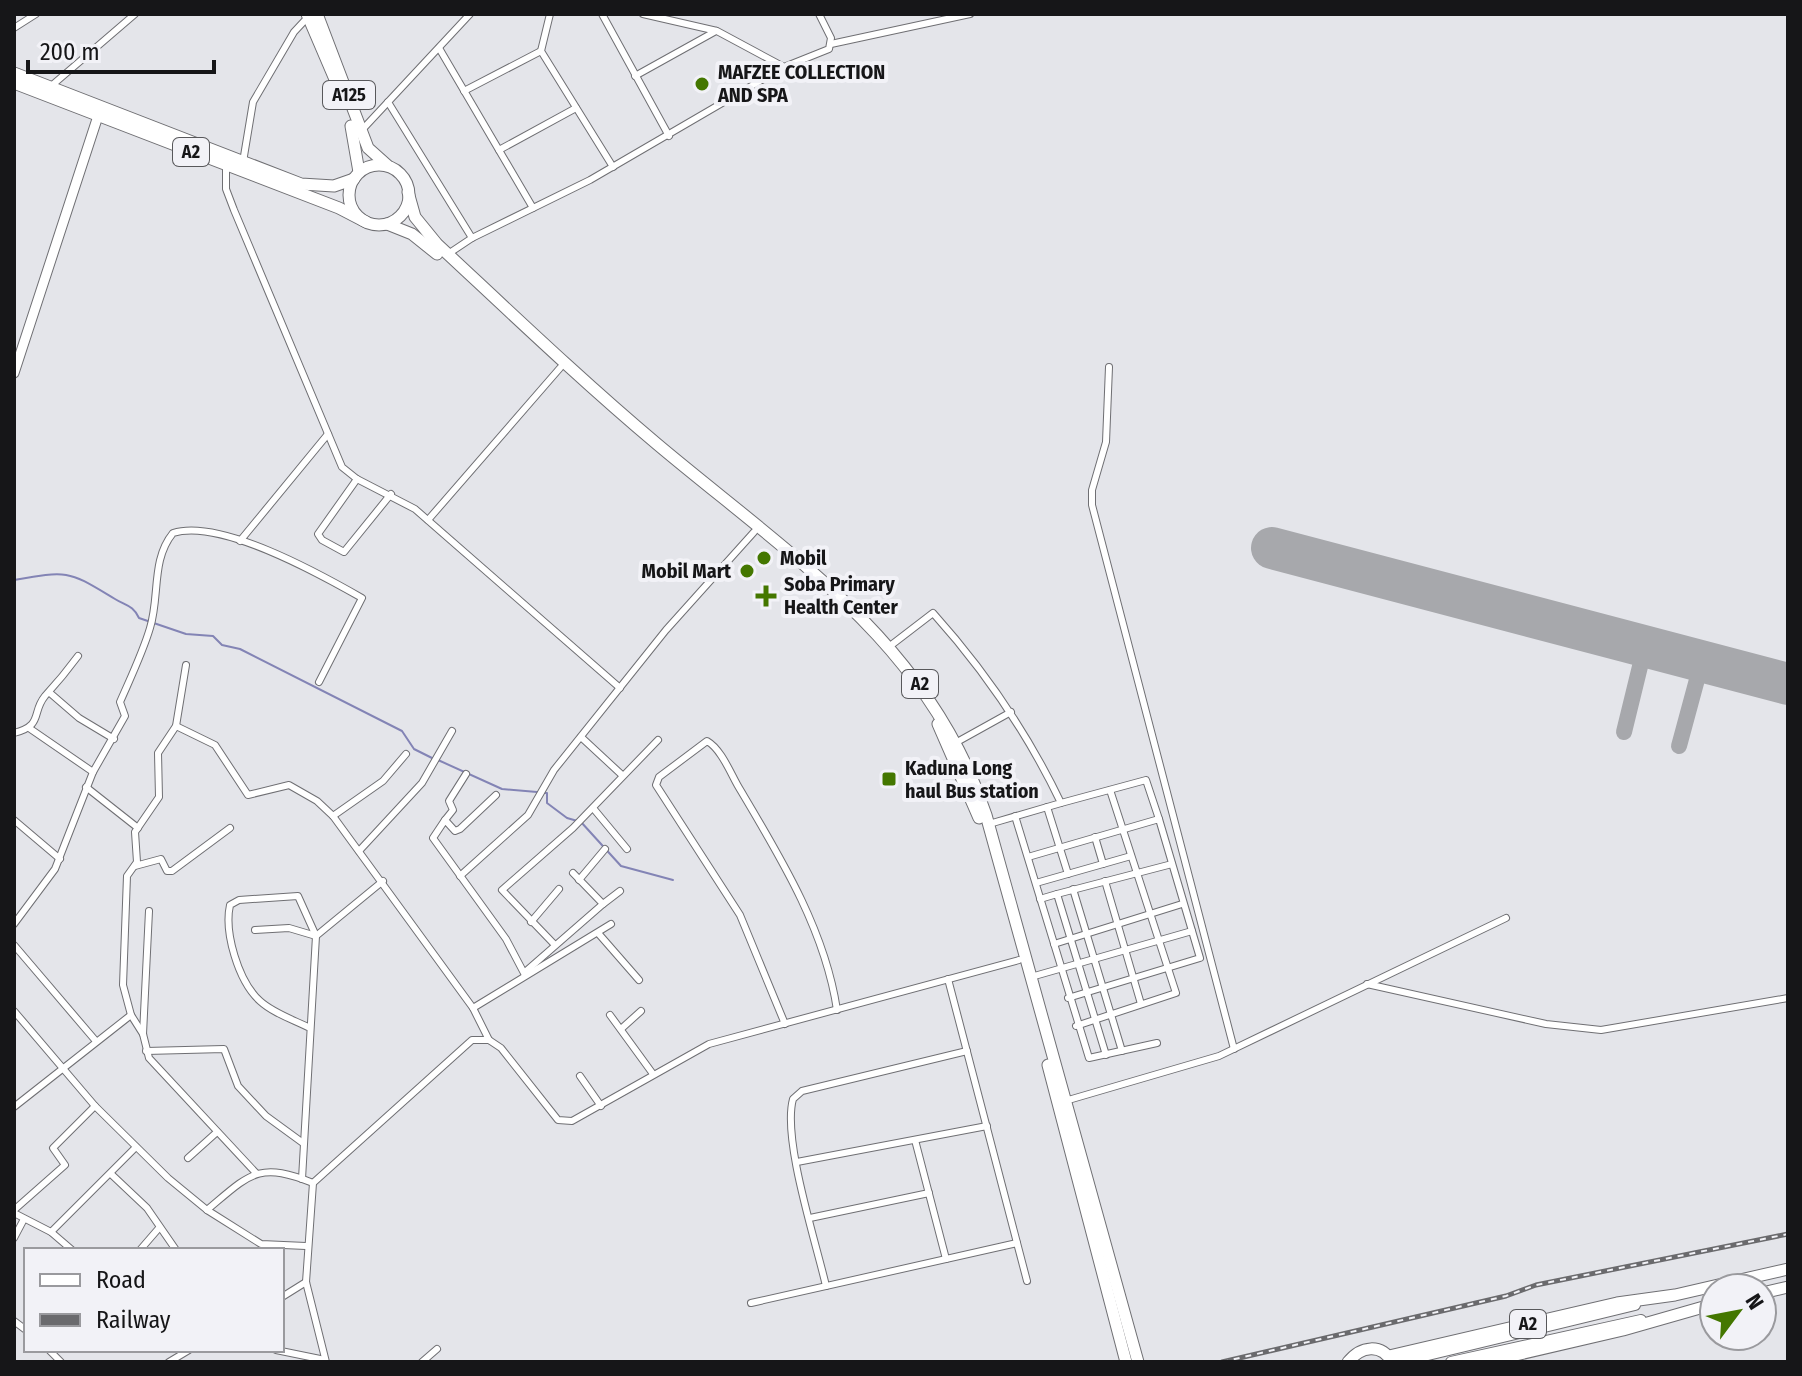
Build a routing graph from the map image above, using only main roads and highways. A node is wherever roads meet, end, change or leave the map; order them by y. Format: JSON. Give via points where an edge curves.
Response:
{"nodes":[{"id":1,"x":310,"y":15,"type":"edge"},
{"id":2,"x":14,"y":73,"type":"edge"},
{"id":3,"x":14,"y":83,"type":"edge"},
{"id":4,"x":391,"y":168,"type":"junction"},
{"id":5,"x":356,"y":175,"type":"junction"},
{"id":6,"x":408,"y":192,"type":"junction"},
{"id":7,"x":366,"y":222,"type":"junction"},
{"id":8,"x":387,"y":224,"type":"junction"},
{"id":9,"x":1788,"y":1269,"type":"edge"},
{"id":10,"x":1672,"y":1296,"type":"junction"},
{"id":11,"x":1698,"y":1307,"type":"edge"},
{"id":12,"x":1676,"y":1312,"type":"junction"},
{"id":13,"x":1393,"y":1360,"type":"edge"},
{"id":14,"x":1126,"y":1362,"type":"edge"},
{"id":15,"x":1138,"y":1362,"type":"edge"},
{"id":16,"x":1348,"y":1362,"type":"edge"},
{"id":17,"x":1451,"y":1362,"type":"edge"},
{"id":18,"x":1485,"y":1362,"type":"edge"}],
"edges":[{"from":1,"to":4,"type":"highway","number":"A125","via":[[373,155]]},
{"from":1,"to":5,"type":"highway","number":"A125","via":[[351,124]]},
{"from":2,"to":5,"type":"highway","number":"A2","via":[[312,186],[334,186]]},
{"from":3,"to":7,"type":"highway","number":"A2"},
{"from":4,"to":5,"type":"highway","via":[[369,166]]},
{"from":4,"to":6,"type":"highway"},
{"from":5,"to":7,"type":"highway","via":[[350,188],[352,208]]},
{"from":6,"to":8,"type":"highway","via":[[403,212]]},
{"from":6,"to":15,"type":"highway","number":"A2","via":[[420,225],[448,254],[627,419],[845,600],[931,699],[957,742],[989,824]]},
{"from":7,"to":8,"type":"highway"},
{"from":8,"to":14,"type":"highway","number":"A2","via":[[421,240],[560,368],[823,588],[873,637],[938,723],[976,809]]},
{"from":9,"to":10,"type":"highway","number":"A2"},
{"from":10,"to":12,"type":"highway"},
{"from":10,"to":13,"type":"highway","number":"A2","via":[[1617,1303]]},
{"from":11,"to":12,"type":"highway","number":"A2"},
{"from":12,"to":17,"type":"main road"},
{"from":12,"to":18,"type":"highway","number":"A2"},
{"from":13,"to":16,"type":"highway","number":"A2","via":[[1372,1348]]}]}
